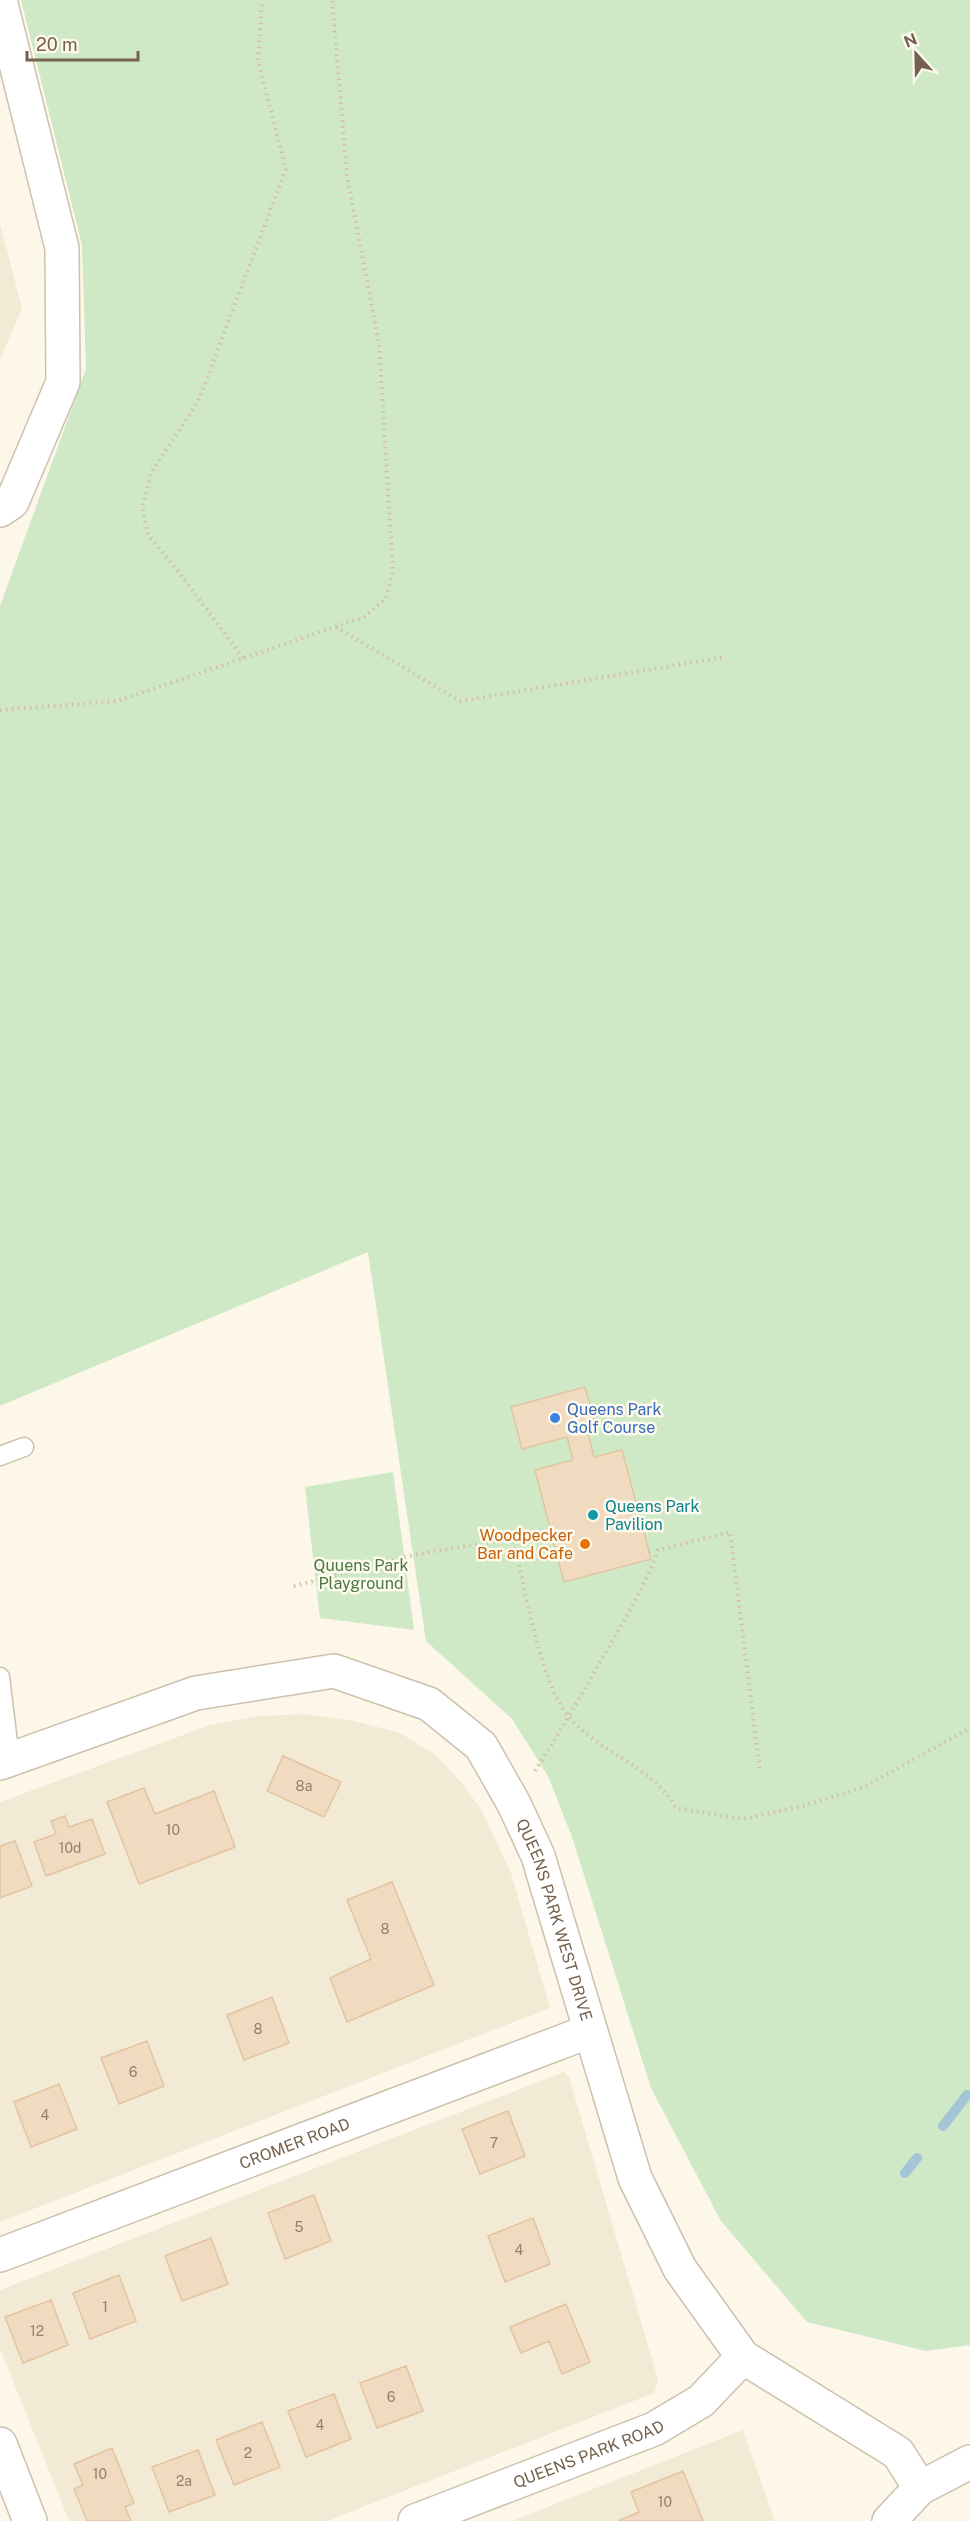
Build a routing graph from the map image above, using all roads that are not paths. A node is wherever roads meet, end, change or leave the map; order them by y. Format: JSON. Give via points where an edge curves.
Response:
{"nodes":[{"id":1,"x":0,"y":0,"type":"edge"},
{"id":2,"x":0,"y":510,"type":"edge"},
{"id":3,"x":24,"y":1447,"type":"dead end"},
{"id":4,"x":0,"y":1456,"type":"edge"},
{"id":5,"x":0,"y":1677,"type":"edge"},
{"id":6,"x":5,"y":1761,"type":"edge"},
{"id":7,"x":590,"y":2031,"type":"junction"},
{"id":8,"x":0,"y":2256,"type":"edge"},
{"id":9,"x":743,"y":2357,"type":"junction"},
{"id":10,"x":0,"y":2444,"type":"edge"},
{"id":11,"x":970,"y":2462,"type":"edge"},
{"id":12,"x":920,"y":2488,"type":"junction"},
{"id":13,"x":30,"y":2521,"type":"edge"},
{"id":14,"x":415,"y":2521,"type":"edge"},
{"id":15,"x":889,"y":2521,"type":"edge"}],
"edges":[{"from":1,"to":2,"type":"street","via":[[62,248],[63,382],[12,502]]},
{"from":3,"to":4,"type":"lane"},
{"from":5,"to":6,"type":"lane"},
{"from":6,"to":7,"type":"street","name":"QUEENS PARK WEST DRIVE","via":[[196,1693],[334,1671],[429,1704],[481,1746],[514,1804],[538,1856]]},
{"from":7,"to":8,"type":"street","name":"CROMER ROAD"},
{"from":7,"to":9,"type":"street","name":"QUEENS PARK WEST DRIVE","via":[[634,2178],[680,2269]]},
{"from":9,"to":12,"type":"street","name":"QUEENS PARK WEST DRIVE","via":[[898,2453]]},
{"from":9,"to":14,"type":"street","name":"QUEENS PARK ROAD","via":[[701,2402],[654,2429]]},
{"from":10,"to":13,"type":"street"},
{"from":11,"to":12,"type":"street"},
{"from":12,"to":15,"type":"street"}]}
